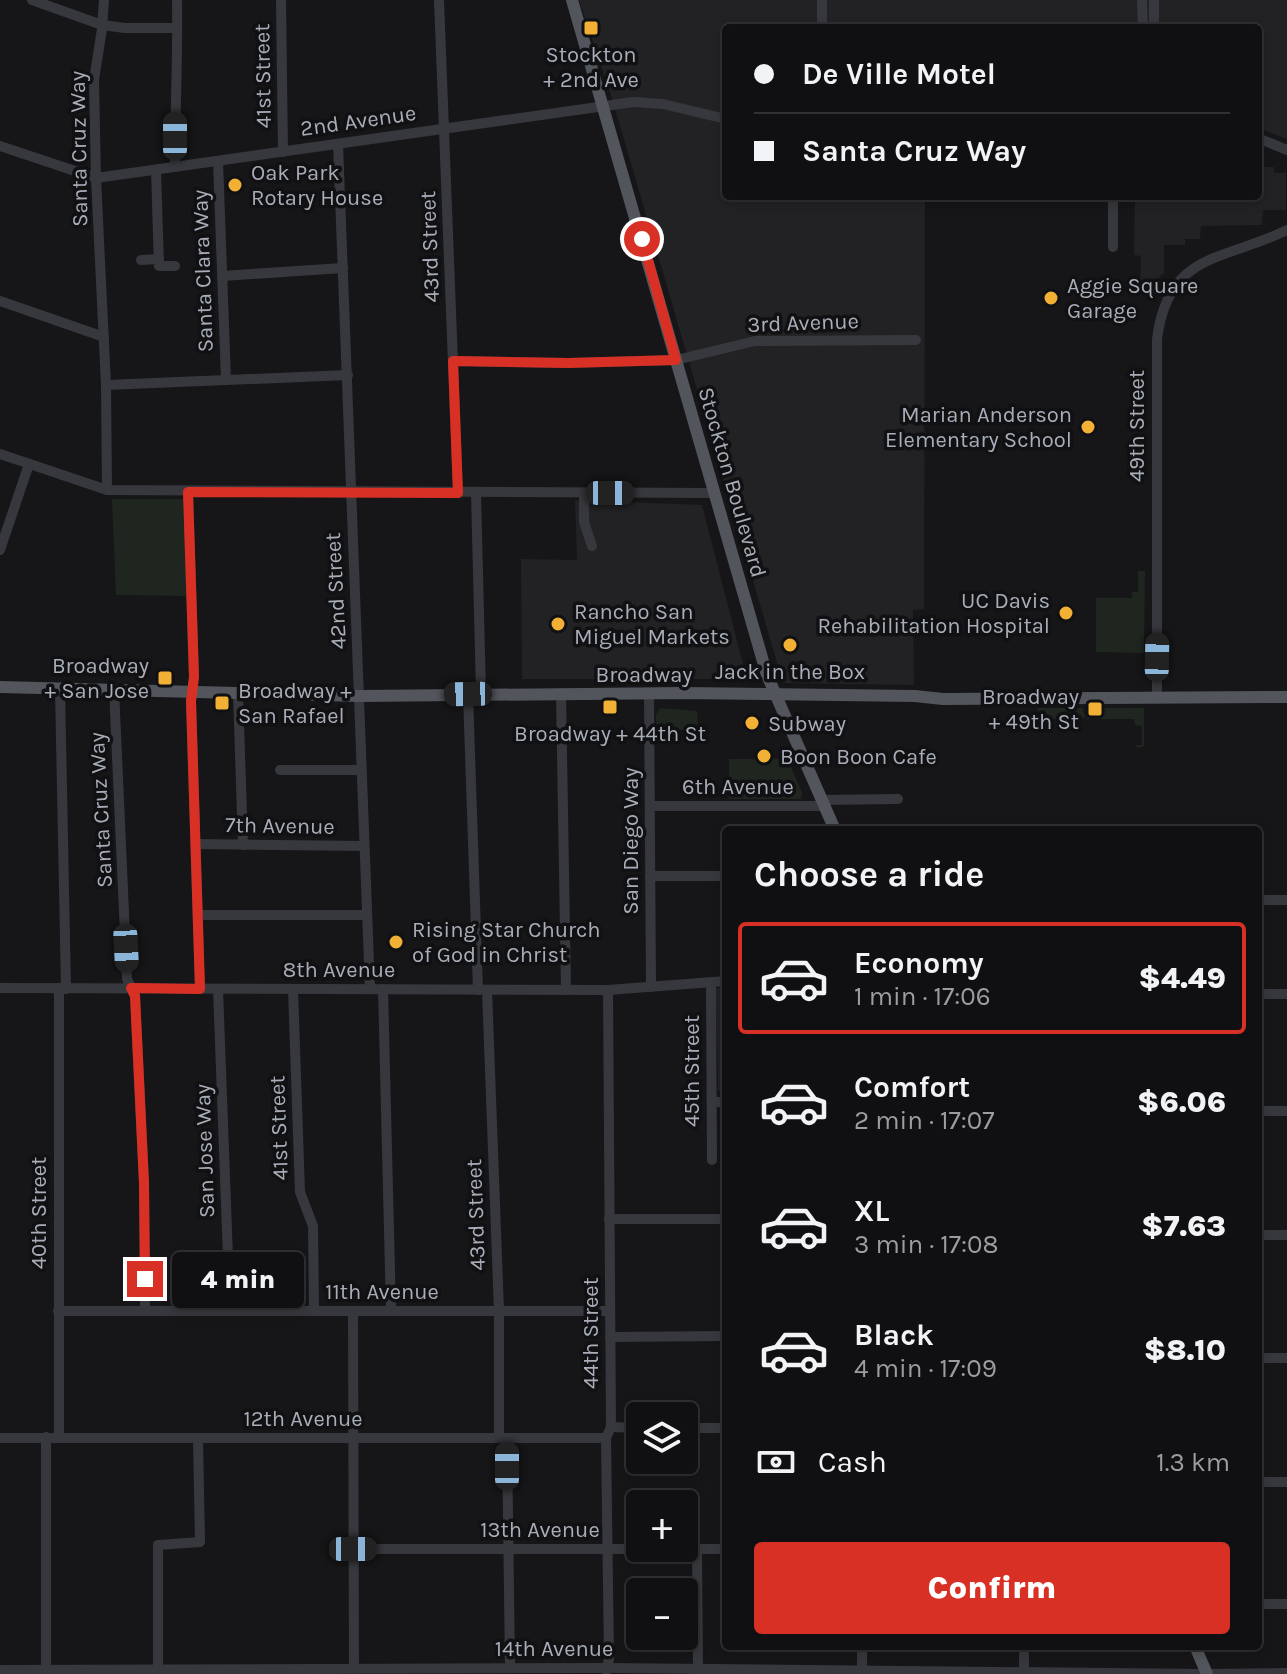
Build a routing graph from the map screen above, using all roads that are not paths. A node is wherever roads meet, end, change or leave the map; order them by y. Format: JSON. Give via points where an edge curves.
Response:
{"nodes":[{"id":1,"x":32,"y":0,"type":"edge"},
{"id":2,"x":104,"y":0,"type":"edge"},
{"id":3,"x":177,"y":0,"type":"edge"},
{"id":4,"x":281,"y":0,"type":"edge"},
{"id":5,"x":439,"y":0,"type":"edge"},
{"id":6,"x":572,"y":0,"type":"edge"},
{"id":7,"x":822,"y":0,"type":"edge"},
{"id":8,"x":1142,"y":0,"type":"edge"},
{"id":9,"x":1154,"y":0,"type":"edge"},
{"id":10,"x":822,"y":24,"type":"edge"},
{"id":11,"x":1143,"y":24,"type":"edge"},
{"id":12,"x":1154,"y":24,"type":"edge"},
{"id":13,"x":102,"y":25,"type":"junction"},
{"id":14,"x":177,"y":28,"type":"junction"},
{"id":15,"x":604,"y":105,"type":"junction"},
{"id":16,"x":722,"y":118,"type":"edge"},
{"id":17,"x":444,"y":128,"type":"junction"},
{"id":18,"x":1262,"y":140,"type":"edge"},
{"id":19,"x":338,"y":144,"type":"junction"},
{"id":20,"x":0,"y":146,"type":"edge"},
{"id":21,"x":1287,"y":150,"type":"edge"},
{"id":22,"x":283,"y":152,"type":"junction"},
{"id":23,"x":218,"y":161,"type":"junction"},
{"id":24,"x":175,"y":167,"type":"junction"},
{"id":25,"x":156,"y":170,"type":"junction"},
{"id":26,"x":96,"y":178,"type":"junction"},
{"id":27,"x":1113,"y":200,"type":"edge"},
{"id":28,"x":1287,"y":230,"type":"edge"},
{"id":29,"x":1113,"y":247,"type":"dead end"},
{"id":30,"x":159,"y":259,"type":"junction"},
{"id":31,"x":141,"y":260,"type":"dead end"},
{"id":32,"x":175,"y":266,"type":"dead end"},
{"id":33,"x":343,"y":268,"type":"junction"},
{"id":34,"x":222,"y":276,"type":"junction"},
{"id":35,"x":0,"y":301,"type":"edge"},
{"id":36,"x":104,"y":337,"type":"junction"},
{"id":37,"x":916,"y":340,"type":"dead end"},
{"id":38,"x":676,"y":360,"type":"junction"},
{"id":39,"x":453,"y":361,"type":"junction"},
{"id":40,"x":348,"y":375,"type":"junction"},
{"id":41,"x":226,"y":380,"type":"junction"},
{"id":42,"x":106,"y":385,"type":"junction"},
{"id":43,"x":0,"y":454,"type":"edge"},
{"id":44,"x":29,"y":464,"type":"junction"},
{"id":45,"x":107,"y":490,"type":"junction"},
{"id":46,"x":188,"y":492,"type":"junction"},
{"id":47,"x":352,"y":493,"type":"junction"},
{"id":48,"x":458,"y":493,"type":"junction"},
{"id":49,"x":476,"y":493,"type":"junction"},
{"id":50,"x":584,"y":493,"type":"junction"},
{"id":51,"x":715,"y":493,"type":"junction"},
{"id":52,"x":592,"y":546,"type":"dead end"},
{"id":53,"x":0,"y":550,"type":"edge"},
{"id":54,"x":0,"y":687,"type":"edge"},
{"id":55,"x":60,"y":689,"type":"junction"},
{"id":56,"x":114,"y":689,"type":"junction"},
{"id":57,"x":192,"y":692,"type":"junction"},
{"id":58,"x":238,"y":693,"type":"junction"},
{"id":59,"x":561,"y":693,"type":"junction"},
{"id":60,"x":474,"y":694,"type":"junction"},
{"id":61,"x":649,"y":694,"type":"junction"},
{"id":62,"x":775,"y":695,"type":"junction"},
{"id":63,"x":360,"y":696,"type":"junction"},
{"id":64,"x":1157,"y":697,"type":"junction"},
{"id":65,"x":1287,"y":697,"type":"edge"},
{"id":66,"x":280,"y":770,"type":"dead end"},
{"id":67,"x":361,"y":770,"type":"junction"},
{"id":68,"x":898,"y":799,"type":"dead end"},
{"id":69,"x":823,"y":803,"type":"junction"},
{"id":70,"x":650,"y":806,"type":"junction"},
{"id":71,"x":833,"y":826,"type":"edge"},
{"id":72,"x":196,"y":844,"type":"junction"},
{"id":73,"x":243,"y":845,"type":"junction"},
{"id":74,"x":364,"y":846,"type":"junction"},
{"id":75,"x":650,"y":876,"type":"junction"},
{"id":76,"x":722,"y":876,"type":"edge"},
{"id":77,"x":1262,"y":900,"type":"edge"},
{"id":78,"x":1287,"y":900,"type":"edge"},
{"id":79,"x":199,"y":915,"type":"junction"},
{"id":80,"x":367,"y":915,"type":"junction"},
{"id":81,"x":722,"y":982,"type":"edge"},
{"id":82,"x":711,"y":983,"type":"junction"},
{"id":83,"x":651,"y":987,"type":"junction"},
{"id":84,"x":0,"y":988,"type":"edge"},
{"id":85,"x":63,"y":988,"type":"junction"},
{"id":86,"x":131,"y":988,"type":"junction"},
{"id":87,"x":200,"y":989,"type":"junction"},
{"id":88,"x":218,"y":989,"type":"junction"},
{"id":89,"x":293,"y":989,"type":"junction"},
{"id":90,"x":370,"y":989,"type":"junction"},
{"id":91,"x":383,"y":989,"type":"junction"},
{"id":92,"x":482,"y":990,"type":"junction"},
{"id":93,"x":566,"y":990,"type":"junction"},
{"id":94,"x":608,"y":990,"type":"junction"},
{"id":95,"x":1262,"y":994,"type":"edge"},
{"id":96,"x":1287,"y":994,"type":"edge"},
{"id":97,"x":712,"y":1102,"type":"junction"},
{"id":98,"x":722,"y":1102,"type":"edge"},
{"id":99,"x":1262,"y":1111,"type":"edge"},
{"id":100,"x":1287,"y":1111,"type":"edge"},
{"id":101,"x":712,"y":1160,"type":"dead end"},
{"id":102,"x":609,"y":1219,"type":"junction"},
{"id":103,"x":722,"y":1219,"type":"edge"},
{"id":104,"x":1262,"y":1235,"type":"edge"},
{"id":105,"x":1287,"y":1235,"type":"edge"},
{"id":106,"x":58,"y":1311,"type":"junction"},
{"id":107,"x":145,"y":1311,"type":"junction"},
{"id":108,"x":230,"y":1311,"type":"junction"},
{"id":109,"x":314,"y":1311,"type":"junction"},
{"id":110,"x":353,"y":1311,"type":"junction"},
{"id":111,"x":391,"y":1311,"type":"junction"},
{"id":112,"x":499,"y":1311,"type":"junction"},
{"id":113,"x":610,"y":1311,"type":"junction"},
{"id":114,"x":722,"y":1336,"type":"edge"},
{"id":115,"x":610,"y":1337,"type":"junction"},
{"id":116,"x":1262,"y":1358,"type":"edge"},
{"id":117,"x":1287,"y":1358,"type":"edge"},
{"id":118,"x":611,"y":1427,"type":"junction"},
{"id":119,"x":626,"y":1428,"type":"edge"},
{"id":120,"x":698,"y":1428,"type":"edge"},
{"id":121,"x":722,"y":1428,"type":"edge"},
{"id":122,"x":46,"y":1437,"type":"junction"},
{"id":123,"x":0,"y":1438,"type":"edge"},
{"id":124,"x":59,"y":1438,"type":"junction"},
{"id":125,"x":198,"y":1438,"type":"junction"},
{"id":126,"x":353,"y":1438,"type":"junction"},
{"id":127,"x":503,"y":1438,"type":"junction"},
{"id":128,"x":606,"y":1438,"type":"junction"},
{"id":129,"x":1262,"y":1482,"type":"edge"},
{"id":130,"x":1287,"y":1482,"type":"edge"},
{"id":131,"x":353,"y":1549,"type":"junction"},
{"id":132,"x":608,"y":1549,"type":"junction"},
{"id":133,"x":626,"y":1549,"type":"edge"},
{"id":134,"x":698,"y":1549,"type":"edge"},
{"id":135,"x":722,"y":1549,"type":"edge"},
{"id":136,"x":508,"y":1550,"type":"junction"},
{"id":137,"x":697,"y":1562,"type":"edge"},
{"id":138,"x":1262,"y":1604,"type":"edge"},
{"id":139,"x":1287,"y":1604,"type":"edge"},
{"id":140,"x":862,"y":1650,"type":"edge"},
{"id":141,"x":1024,"y":1650,"type":"edge"},
{"id":142,"x":1197,"y":1650,"type":"edge"},
{"id":143,"x":354,"y":1668,"type":"junction"},
{"id":144,"x":510,"y":1668,"type":"junction"},
{"id":145,"x":158,"y":1669,"type":"junction"},
{"id":146,"x":0,"y":1670,"type":"edge"},
{"id":147,"x":46,"y":1670,"type":"junction"},
{"id":148,"x":222,"y":1671,"type":"edge"},
{"id":149,"x":389,"y":1671,"type":"edge"},
{"id":150,"x":494,"y":1671,"type":"edge"},
{"id":151,"x":606,"y":1671,"type":"edge"},
{"id":152,"x":698,"y":1671,"type":"junction"},
{"id":153,"x":862,"y":1671,"type":"junction"},
{"id":154,"x":731,"y":1672,"type":"edge"},
{"id":155,"x":1024,"y":1672,"type":"edge"},
{"id":156,"x":1287,"y":1673,"type":"edge"},
{"id":157,"x":1207,"y":1674,"type":"edge"}],
"edges":[{"from":1,"to":13,"type":"street"},
{"from":2,"to":13,"type":"street","name":"Santa Cruz Way"},
{"from":3,"to":14,"type":"street"},
{"from":4,"to":22,"type":"street","name":"41st Street"},
{"from":5,"to":17,"type":"street","name":"43rd Street"},
{"from":6,"to":15,"type":"main road","name":"Stockton Boulevard"},
{"from":7,"to":10,"type":"street"},
{"from":8,"to":11,"type":"street"},
{"from":9,"to":12,"type":"street"},
{"from":13,"to":14,"type":"street"},
{"from":13,"to":26,"type":"street","name":"Santa Cruz Way","via":[[94,80]]},
{"from":14,"to":24,"type":"street"},
{"from":15,"to":16,"type":"street","name":"2nd Avenue","via":[[663,104]]},
{"from":15,"to":17,"type":"street","name":"2nd Avenue"},
{"from":15,"to":38,"type":"main road","name":"Stockton Boulevard"},
{"from":17,"to":19,"type":"street","name":"2nd Avenue"},
{"from":17,"to":39,"type":"street","name":"43rd Street"},
{"from":18,"to":21,"type":"street"},
{"from":19,"to":22,"type":"street","name":"2nd Avenue"},
{"from":19,"to":33,"type":"street","name":"42nd Street"},
{"from":20,"to":26,"type":"street","name":"2nd Avenue"},
{"from":22,"to":23,"type":"street","name":"2nd Avenue"},
{"from":23,"to":24,"type":"street","name":"2nd Avenue"},
{"from":23,"to":34,"type":"street","name":"Santa Clara Way"},
{"from":24,"to":25,"type":"street","name":"2nd Avenue"},
{"from":25,"to":26,"type":"street","name":"2nd Avenue"},
{"from":25,"to":30,"type":"street"},
{"from":26,"to":36,"type":"street","name":"Santa Cruz Way"},
{"from":27,"to":29,"type":"street"},
{"from":28,"to":64,"type":"street","name":"49th Street","via":[[1198,265],[1176,286],[1162,312],[1157,339]]},
{"from":30,"to":31,"type":"street"},
{"from":30,"to":32,"type":"street","via":[[159,266]]},
{"from":33,"to":34,"type":"street"},
{"from":33,"to":40,"type":"street","name":"42nd Street"},
{"from":34,"to":41,"type":"street","name":"Santa Clara Way"},
{"from":35,"to":36,"type":"street"},
{"from":36,"to":42,"type":"street","name":"Santa Cruz Way"},
{"from":37,"to":38,"type":"street","name":"3rd Avenue","via":[[755,341]]},
{"from":38,"to":39,"type":"street","name":"3rd Avenue"},
{"from":38,"to":51,"type":"main road","name":"Stockton Boulevard"},
{"from":39,"to":48,"type":"street","name":"43rd Street"},
{"from":40,"to":41,"type":"street"},
{"from":40,"to":47,"type":"street","name":"42nd Street"},
{"from":41,"to":42,"type":"street"},
{"from":42,"to":45,"type":"street","name":"Santa Cruz Way"},
{"from":43,"to":44,"type":"street"},
{"from":44,"to":45,"type":"street"},
{"from":44,"to":53,"type":"street"},
{"from":45,"to":46,"type":"street"},
{"from":46,"to":47,"type":"street"},
{"from":46,"to":57,"type":"street"},
{"from":47,"to":48,"type":"street"},
{"from":47,"to":63,"type":"street","name":"42nd Street"},
{"from":48,"to":49,"type":"street"},
{"from":49,"to":50,"type":"street"},
{"from":49,"to":60,"type":"street","name":"43rd Street"},
{"from":50,"to":51,"type":"street"},
{"from":50,"to":52,"type":"street","via":[[584,522]]},
{"from":51,"to":62,"type":"main road","name":"Stockton Boulevard"},
{"from":54,"to":55,"type":"main road","name":"Broadway"},
{"from":55,"to":56,"type":"main road","name":"Broadway"},
{"from":55,"to":85,"type":"street","name":"40th Street"},
{"from":56,"to":57,"type":"main road","name":"Broadway"},
{"from":56,"to":86,"type":"street","name":"Santa Cruz Way"},
{"from":57,"to":58,"type":"main road","name":"Broadway"},
{"from":57,"to":72,"type":"street"},
{"from":58,"to":63,"type":"main road","name":"Broadway"},
{"from":58,"to":73,"type":"street"},
{"from":59,"to":60,"type":"main road","name":"Broadway"},
{"from":59,"to":61,"type":"main road","name":"Broadway"},
{"from":59,"to":93,"type":"street"},
{"from":60,"to":63,"type":"main road","name":"Broadway"},
{"from":60,"to":92,"type":"street","name":"43rd Street"},
{"from":61,"to":62,"type":"main road","name":"Broadway"},
{"from":61,"to":70,"type":"street","name":"San Diego Way"},
{"from":62,"to":64,"type":"main road","name":"Broadway"},
{"from":62,"to":69,"type":"main road","name":"Stockton Boulevard"},
{"from":63,"to":67,"type":"street","name":"42nd Street"},
{"from":64,"to":65,"type":"main road","name":"Broadway"},
{"from":66,"to":67,"type":"street"},
{"from":67,"to":74,"type":"street","name":"42nd Street"},
{"from":68,"to":69,"type":"street","name":"6th Avenue"},
{"from":69,"to":70,"type":"street","name":"6th Avenue"},
{"from":69,"to":71,"type":"main road","name":"Stockton Boulevard"},
{"from":70,"to":75,"type":"street","name":"San Diego Way"},
{"from":72,"to":73,"type":"street","name":"7th Avenue"},
{"from":72,"to":79,"type":"street"},
{"from":73,"to":74,"type":"street","name":"7th Avenue"},
{"from":74,"to":80,"type":"street","name":"42nd Street"},
{"from":75,"to":76,"type":"street"},
{"from":75,"to":83,"type":"street","name":"San Diego Way"},
{"from":77,"to":78,"type":"street"},
{"from":79,"to":80,"type":"street"},
{"from":79,"to":87,"type":"street"},
{"from":80,"to":90,"type":"street","name":"42nd Street"},
{"from":81,"to":82,"type":"street","name":"8th Avenue"},
{"from":82,"to":83,"type":"street","name":"8th Avenue"},
{"from":82,"to":97,"type":"street","name":"45th Street"},
{"from":83,"to":94,"type":"street","name":"8th Avenue"},
{"from":84,"to":85,"type":"street","name":"8th Avenue"},
{"from":85,"to":86,"type":"street","name":"8th Avenue"},
{"from":85,"to":106,"type":"street","name":"40th Street"},
{"from":86,"to":87,"type":"street","name":"8th Avenue"},
{"from":86,"to":107,"type":"street","name":"Santa Cruz Way","via":[[144,1183]]},
{"from":87,"to":88,"type":"street","name":"8th Avenue"},
{"from":88,"to":89,"type":"street","name":"8th Avenue"},
{"from":88,"to":108,"type":"street","name":"San Jose Way"},
{"from":89,"to":90,"type":"street","name":"8th Avenue"},
{"from":89,"to":109,"type":"street","name":"41st Street","via":[[300,1192],[313,1226]]},
{"from":90,"to":91,"type":"street","name":"8th Avenue"},
{"from":91,"to":92,"type":"street","name":"8th Avenue"},
{"from":91,"to":111,"type":"street"},
{"from":92,"to":93,"type":"street","name":"8th Avenue"},
{"from":92,"to":112,"type":"street","name":"43rd Street"},
{"from":93,"to":94,"type":"street","name":"8th Avenue"},
{"from":94,"to":102,"type":"street","name":"44th Street"},
{"from":95,"to":96,"type":"street"},
{"from":97,"to":98,"type":"street"},
{"from":97,"to":101,"type":"street","name":"45th Street"},
{"from":99,"to":100,"type":"street"},
{"from":102,"to":103,"type":"street"},
{"from":102,"to":113,"type":"street","name":"44th Street"},
{"from":104,"to":105,"type":"street"},
{"from":106,"to":107,"type":"street","name":"11th Avenue"},
{"from":106,"to":124,"type":"street","name":"40th Street"},
{"from":107,"to":108,"type":"street","name":"11th Avenue"},
{"from":108,"to":109,"type":"street","name":"11th Avenue"},
{"from":109,"to":110,"type":"street","name":"11th Avenue"},
{"from":110,"to":111,"type":"street","name":"11th Avenue"},
{"from":110,"to":126,"type":"street"},
{"from":111,"to":112,"type":"street","name":"11th Avenue"},
{"from":112,"to":113,"type":"street","name":"11th Avenue"},
{"from":112,"to":127,"type":"street","name":"43rd Street"},
{"from":113,"to":115,"type":"street","name":"44th Street"},
{"from":114,"to":115,"type":"street"},
{"from":115,"to":118,"type":"street","name":"44th Street"},
{"from":116,"to":117,"type":"street"},
{"from":118,"to":119,"type":"street"},
{"from":118,"to":128,"type":"street","name":"44th Street"},
{"from":120,"to":121,"type":"street"},
{"from":122,"to":123,"type":"street","name":"12th Avenue"},
{"from":122,"to":124,"type":"street","name":"12th Avenue"},
{"from":122,"to":147,"type":"street"},
{"from":124,"to":125,"type":"street","name":"12th Avenue"},
{"from":125,"to":126,"type":"street","name":"12th Avenue"},
{"from":125,"to":145,"type":"street","via":[[200,1542],[158,1545]]},
{"from":126,"to":127,"type":"street","name":"12th Avenue"},
{"from":126,"to":131,"type":"street"},
{"from":127,"to":128,"type":"street","name":"12th Avenue"},
{"from":127,"to":136,"type":"street","name":"43rd Street"},
{"from":128,"to":132,"type":"street","name":"44th Street"},
{"from":129,"to":130,"type":"street"},
{"from":131,"to":136,"type":"street","name":"13th Avenue"},
{"from":131,"to":143,"type":"street"},
{"from":132,"to":133,"type":"street","name":"13th Avenue"},
{"from":132,"to":136,"type":"street","name":"13th Avenue"},
{"from":132,"to":151,"type":"street","name":"44th Street"},
{"from":134,"to":135,"type":"street","name":"13th Avenue"},
{"from":136,"to":144,"type":"street","name":"43rd Street"},
{"from":137,"to":152,"type":"street"},
{"from":138,"to":139,"type":"street"},
{"from":140,"to":153,"type":"street"},
{"from":141,"to":155,"type":"street"},
{"from":142,"to":157,"type":"main road"},
{"from":143,"to":148,"type":"street","name":"14th Avenue"},
{"from":143,"to":149,"type":"street","name":"14th Avenue"},
{"from":144,"to":150,"type":"street","name":"14th Avenue"},
{"from":144,"to":151,"type":"street","name":"14th Avenue"},
{"from":145,"to":147,"type":"street","name":"14th Avenue"},
{"from":145,"to":148,"type":"street","name":"14th Avenue"},
{"from":146,"to":147,"type":"street","name":"14th Avenue"},
{"from":149,"to":150,"type":"street","name":"14th Avenue"},
{"from":151,"to":152,"type":"street","name":"14th Avenue"},
{"from":152,"to":154,"type":"street","name":"14th Avenue"},
{"from":153,"to":154,"type":"street","name":"14th Avenue"},
{"from":153,"to":155,"type":"street","name":"14th Avenue"},
{"from":155,"to":157,"type":"street","name":"14th Avenue"},
{"from":156,"to":157,"type":"street","name":"14th Avenue"}]}
